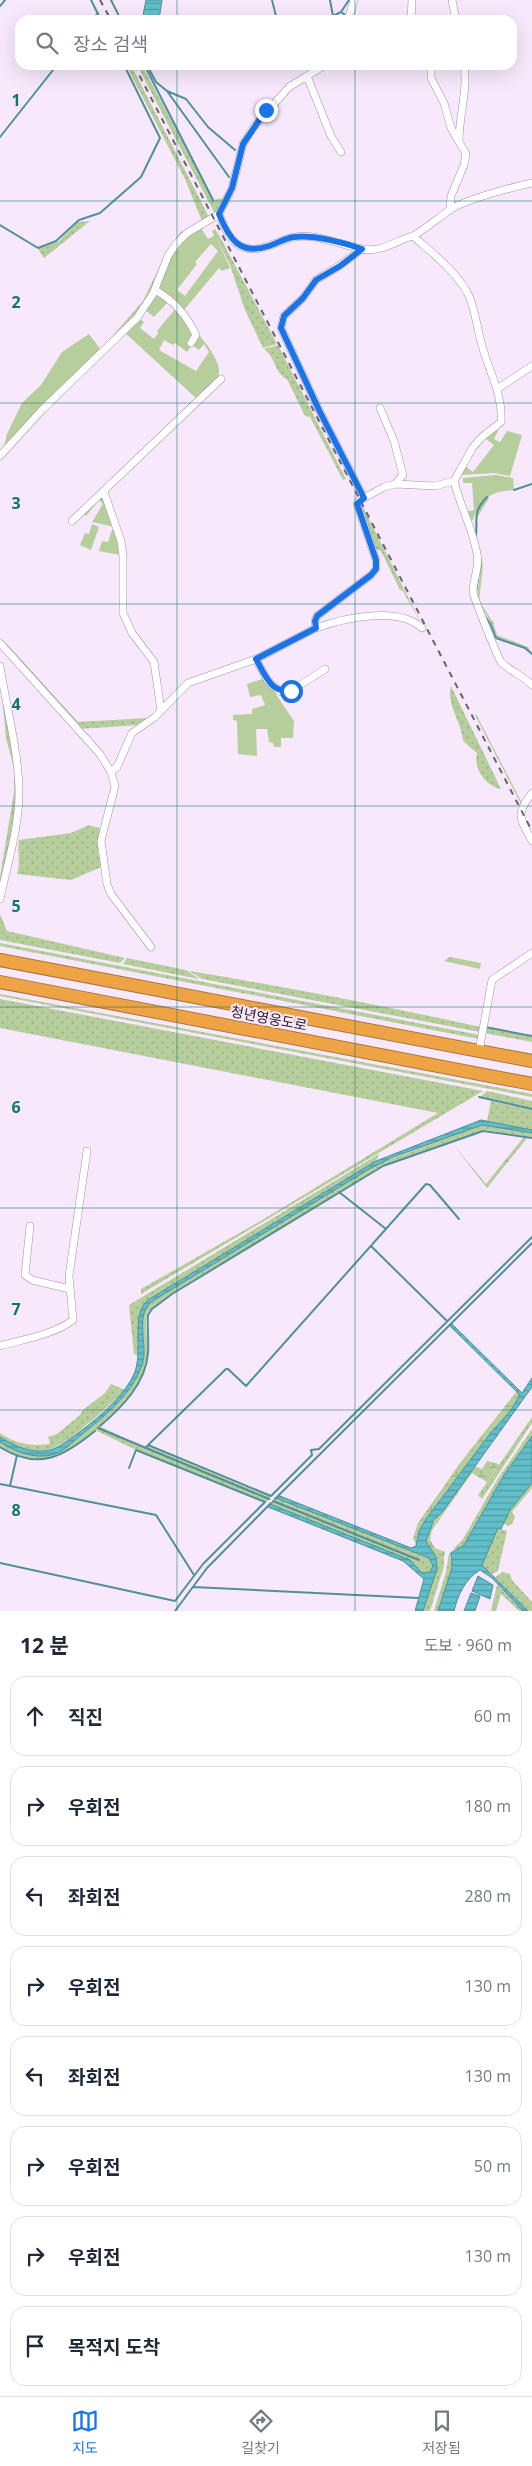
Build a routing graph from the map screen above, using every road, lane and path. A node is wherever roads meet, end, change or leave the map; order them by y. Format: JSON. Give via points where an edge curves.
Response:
{"nodes":[{"id":1,"x":354,"y":0,"type":"edge"},
{"id":2,"x":412,"y":0,"type":"edge"},
{"id":3,"x":452,"y":0,"type":"edge"},
{"id":4,"x":350,"y":15,"type":"edge"},
{"id":5,"x":411,"y":15,"type":"edge"},
{"id":6,"x":455,"y":15,"type":"edge"},
{"id":7,"x":317,"y":70,"type":"edge"},
{"id":8,"x":431,"y":70,"type":"edge"},
{"id":9,"x":465,"y":70,"type":"edge"},
{"id":10,"x":307,"y":76,"type":"junction"},
{"id":11,"x":459,"y":142,"type":"junction"},
{"id":12,"x":341,"y":152,"type":"dead end"},
{"id":13,"x":532,"y":183,"type":"edge"},
{"id":14,"x":450,"y":210,"type":"junction"},
{"id":15,"x":219,"y":214,"type":"junction"},
{"id":16,"x":413,"y":236,"type":"junction"},
{"id":17,"x":362,"y":249,"type":"junction"},
{"id":18,"x":155,"y":290,"type":"junction"},
{"id":19,"x":191,"y":343,"type":"dead end"},
{"id":20,"x":532,"y":366,"type":"edge"},
{"id":21,"x":221,"y":379,"type":"dead end"},
{"id":22,"x":497,"y":389,"type":"junction"},
{"id":23,"x":380,"y":408,"type":"dead end"},
{"id":24,"x":0,"y":456,"type":"edge"},
{"id":25,"x":454,"y":481,"type":"junction"},
{"id":26,"x":395,"y":484,"type":"junction"},
{"id":27,"x":104,"y":492,"type":"junction"},
{"id":28,"x":364,"y":498,"type":"junction"},
{"id":29,"x":72,"y":521,"type":"dead end"},
{"id":30,"x":316,"y":628,"type":"junction"},
{"id":31,"x":422,"y":628,"type":"dead end"},
{"id":32,"x":0,"y":643,"type":"edge"},
{"id":33,"x":256,"y":659,"type":"junction"},
{"id":34,"x":0,"y":666,"type":"edge"},
{"id":35,"x":325,"y":669,"type":"dead end"},
{"id":36,"x":532,"y":685,"type":"edge"},
{"id":37,"x":161,"y":710,"type":"junction"},
{"id":38,"x":111,"y":772,"type":"junction"},
{"id":39,"x":532,"y":793,"type":"edge"},
{"id":40,"x":532,"y":840,"type":"edge"},
{"id":41,"x":0,"y":899,"type":"edge"},
{"id":42,"x":151,"y":947,"type":"dead end"},
{"id":43,"x":532,"y":953,"type":"edge"},
{"id":44,"x":0,"y":960,"type":"edge"},
{"id":45,"x":0,"y":982,"type":"edge"},
{"id":46,"x":480,"y":1051,"type":"junction"},
{"id":47,"x":532,"y":1061,"type":"edge"},
{"id":48,"x":532,"y":1084,"type":"edge"},
{"id":49,"x":87,"y":1151,"type":"dead end"},
{"id":50,"x":30,"y":1226,"type":"dead end"},
{"id":51,"x":70,"y":1289,"type":"junction"},
{"id":52,"x":0,"y":1346,"type":"edge"}],
"edges":[{"from":1,"to":4,"type":"street"},
{"from":2,"to":5,"type":"street"},
{"from":3,"to":6,"type":"street"},
{"from":7,"to":10,"type":"street"},
{"from":8,"to":11,"type":"street","via":[[431,78]]},
{"from":9,"to":11,"type":"street","via":[[466,84],[458,124]]},
{"from":10,"to":12,"type":"street","via":[[331,136]]},
{"from":10,"to":15,"type":"street","via":[[289,87],[253,128],[243,144],[232,188]]},
{"from":11,"to":14,"type":"street","via":[[466,159],[451,196]]},
{"from":13,"to":14,"type":"street"},
{"from":14,"to":16,"type":"street"},
{"from":15,"to":17,"type":"street","via":[[232,239],[240,247],[248,249],[258,249],[297,236]]},
{"from":15,"to":18,"type":"street","via":[[187,233],[176,244]]},
{"from":16,"to":17,"type":"street","via":[[384,248]]},
{"from":16,"to":22,"type":"street","via":[[450,270],[467,293]]},
{"from":17,"to":28,"type":"street","via":[[316,280],[281,322],[281,328]]},
{"from":18,"to":19,"type":"street","via":[[170,298],[193,329],[196,335]]},
{"from":18,"to":24,"type":"street","via":[[137,318],[41,411]]},
{"from":20,"to":22,"type":"street"},
{"from":21,"to":27,"type":"street","via":[[158,436]]},
{"from":22,"to":25,"type":"street","via":[[501,422],[473,447]]},
{"from":23,"to":26,"type":"street","via":[[394,441],[403,475]]},
{"from":25,"to":26,"type":"street","via":[[434,486]]},
{"from":25,"to":36,"type":"street","via":[[478,556],[473,590],[476,606],[501,662]]},
{"from":26,"to":28,"type":"street"},
{"from":27,"to":29,"type":"street"},
{"from":27,"to":37,"type":"street","via":[[124,556],[123,613],[132,634],[154,662]]},
{"from":28,"to":30,"type":"street","via":[[357,504],[376,569],[317,616]]},
{"from":30,"to":31,"type":"street","via":[[343,618],[389,615],[403,617]]},
{"from":30,"to":33,"type":"street"},
{"from":32,"to":38,"type":"street","via":[[100,754]]},
{"from":33,"to":35,"type":"street","via":[[268,681],[281,692],[291,691]]},
{"from":33,"to":37,"type":"street","via":[[188,683]]},
{"from":34,"to":41,"type":"street","via":[[19,792]]},
{"from":37,"to":38,"type":"street","via":[[132,734],[117,767]]},
{"from":38,"to":42,"type":"street","via":[[115,786],[101,841],[106,884]]},
{"from":39,"to":40,"type":"street","via":[[520,809],[520,817]]},
{"from":43,"to":46,"type":"street","via":[[492,980]]},
{"from":44,"to":46,"type":"highway","name":"청년영웅도로"},
{"from":45,"to":48,"type":"highway","name":"청년영웅도로"},
{"from":46,"to":47,"type":"highway","name":"청년영웅도로"},
{"from":49,"to":51,"type":"street","via":[[69,1276]]},
{"from":50,"to":51,"type":"street","via":[[26,1275],[32,1280]]},
{"from":51,"to":52,"type":"street","via":[[73,1320],[48,1332]]}]}
